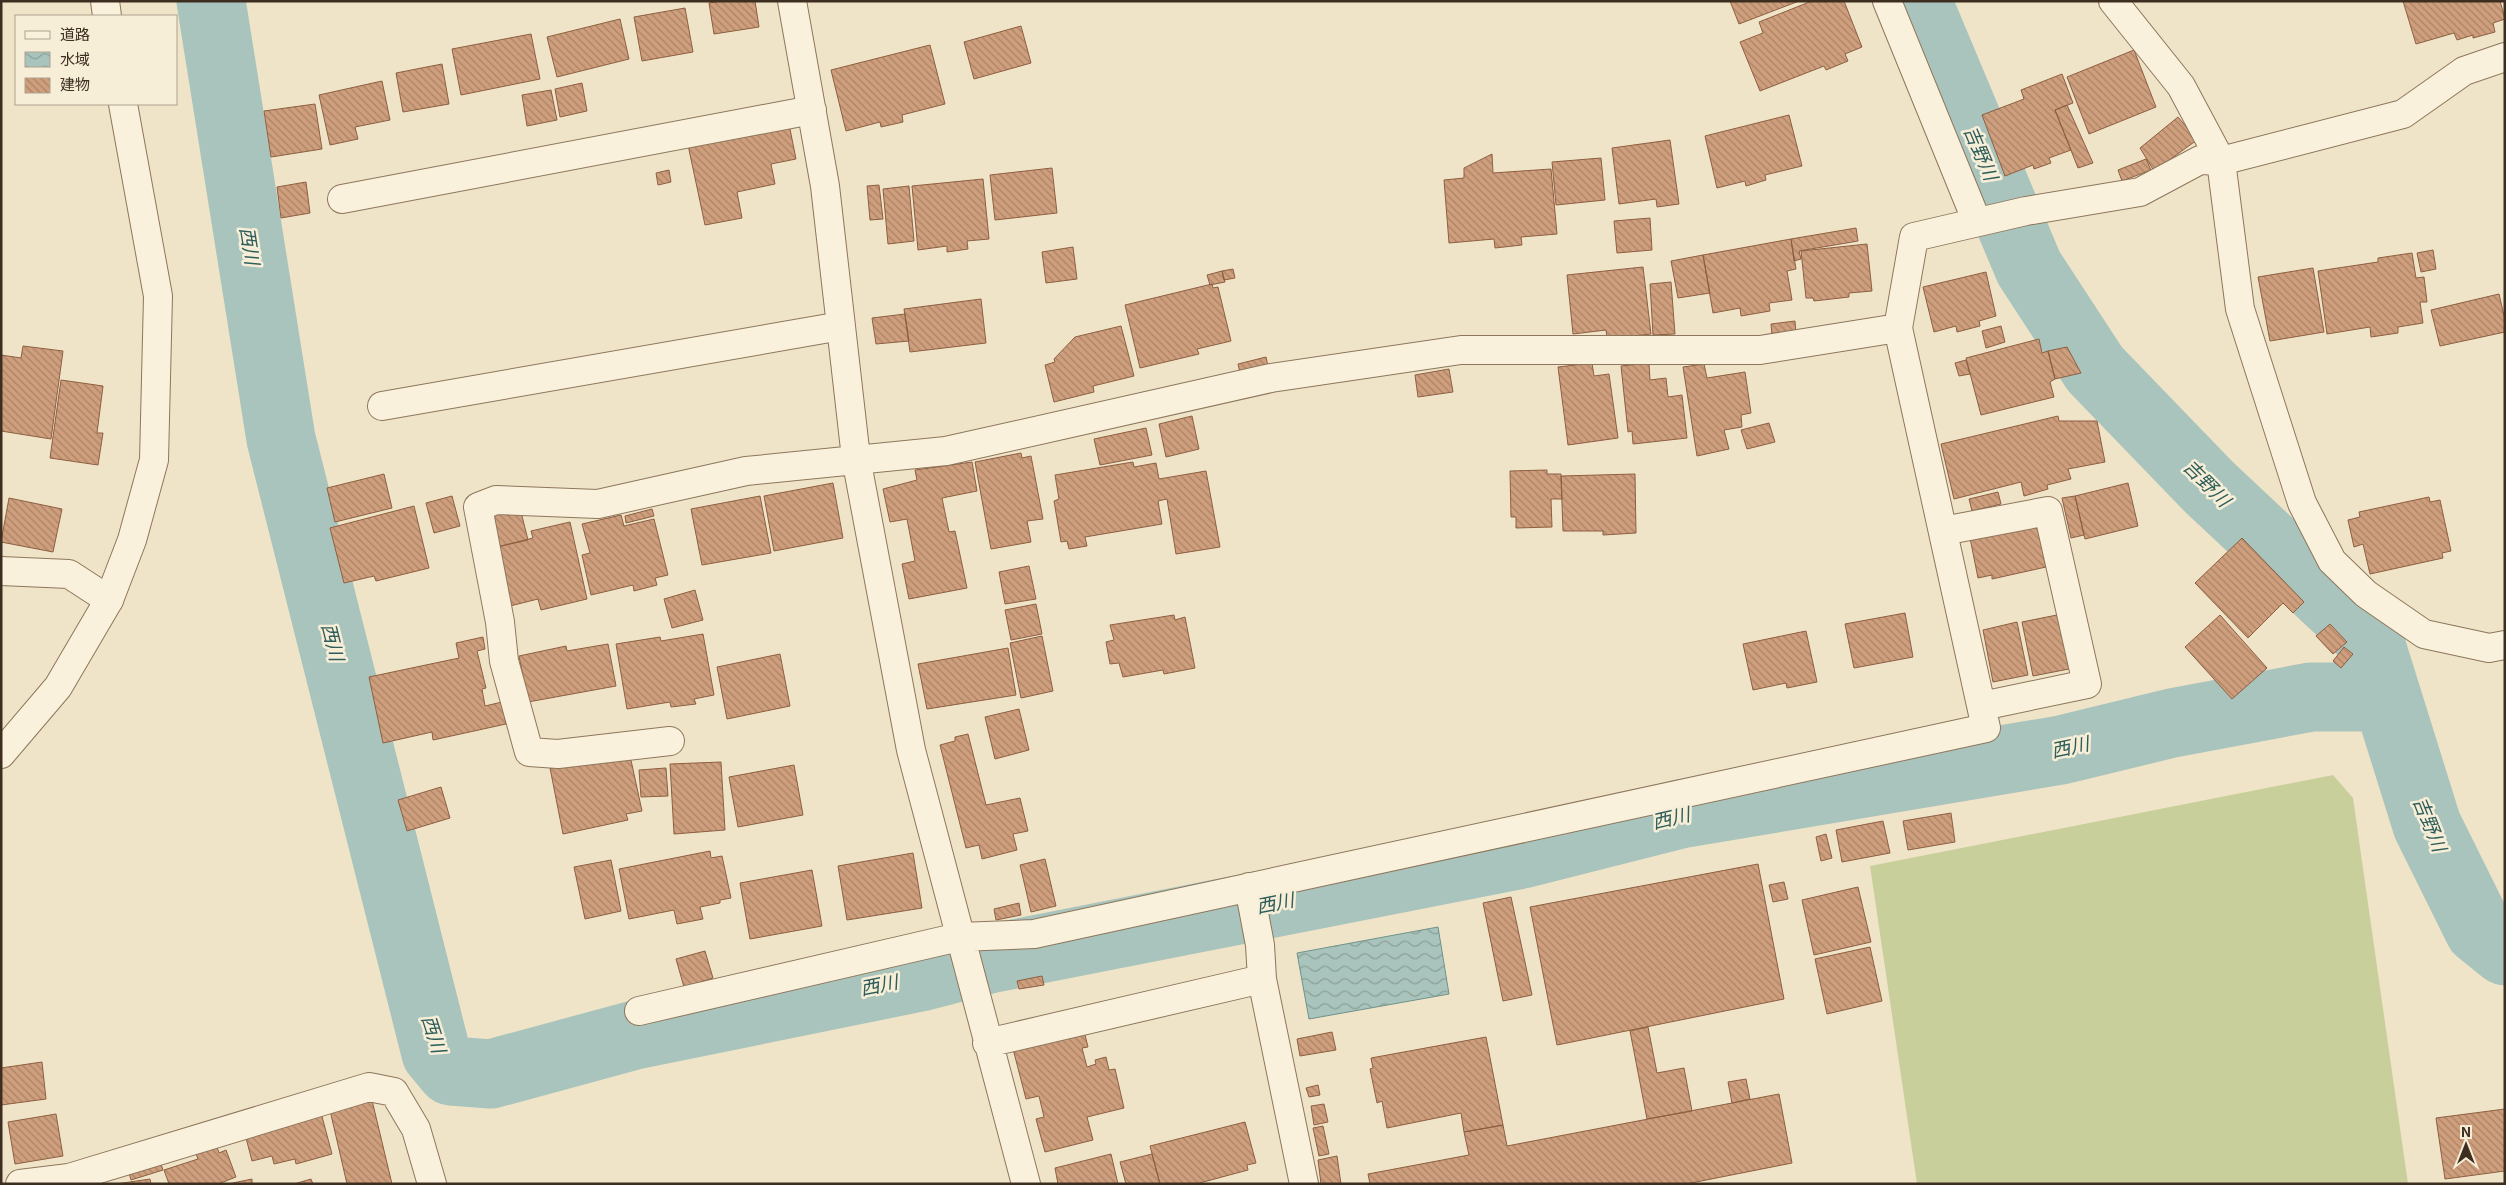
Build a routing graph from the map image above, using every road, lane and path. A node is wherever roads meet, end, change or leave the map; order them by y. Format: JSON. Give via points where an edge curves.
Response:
{"nodes":[{"id":1,"x":104,"y":1,"type":"edge"},
{"id":2,"x":792,"y":1,"type":"edge"},
{"id":3,"x":1888,"y":1,"type":"edge"},
{"id":4,"x":2113,"y":1,"type":"edge"},
{"id":5,"x":107,"y":15,"type":"edge"},
{"id":6,"x":2505,"y":57,"type":"edge"},
{"id":7,"x":123,"y":105,"type":"edge"},
{"id":8,"x":812,"y":110,"type":"junction"},
{"id":9,"x":2221,"y":161,"type":"junction"},
{"id":10,"x":342,"y":199,"type":"dead end"},
{"id":11,"x":1977,"y":222,"type":"junction"},
{"id":12,"x":841,"y":326,"type":"junction"},
{"id":13,"x":1898,"y":328,"type":"junction"},
{"id":14,"x":382,"y":406,"type":"dead end"},
{"id":15,"x":856,"y":458,"type":"junction"},
{"id":16,"x":1943,"y":531,"type":"junction"},
{"id":17,"x":1,"y":571,"type":"edge"},
{"id":18,"x":109,"y":600,"type":"junction"},
{"id":19,"x":2505,"y":645,"type":"edge"},
{"id":20,"x":1982,"y":706,"type":"junction"},
{"id":21,"x":670,"y":741,"type":"dead end"},
{"id":22,"x":1,"y":754,"type":"edge"},
{"id":23,"x":1249,"y":887,"type":"junction"},
{"id":24,"x":959,"y":937,"type":"junction"},
{"id":25,"x":1262,"y":979,"type":"junction"},
{"id":26,"x":639,"y":1011,"type":"dead end"},
{"id":27,"x":988,"y":1043,"type":"junction"},
{"id":28,"x":20,"y":1184,"type":"edge"},
{"id":29,"x":432,"y":1184,"type":"edge"},
{"id":30,"x":1026,"y":1184,"type":"edge"},
{"id":31,"x":1304,"y":1184,"type":"edge"}],
"edges":[{"from":1,"to":5,"type":"street"},
{"from":2,"to":8,"type":"street"},
{"from":3,"to":11,"type":"street"},
{"from":4,"to":9,"type":"street","via":[[2180,86]]},
{"from":6,"to":9,"type":"street","via":[[2464,71],[2403,114]]},
{"from":7,"to":18,"type":"street","via":[[158,296],[154,460],[132,540]]},
{"from":8,"to":10,"type":"street"},
{"from":8,"to":12,"type":"street","via":[[825,186]]},
{"from":9,"to":11,"type":"street","via":[[2200,160],[2140,192]]},
{"from":9,"to":19,"type":"street","via":[[2240,308],[2302,503],[2332,562],[2366,594],[2424,634],[2489,648]]},
{"from":11,"to":13,"type":"street","via":[[1914,237]]},
{"from":12,"to":14,"type":"street"},
{"from":12,"to":15,"type":"street"},
{"from":13,"to":15,"type":"street","via":[[1760,350],[1461,350],[1271,378],[946,451]]},
{"from":13,"to":16,"type":"street"},
{"from":15,"to":21,"type":"street","via":[[746,470],[598,504],[496,500],[478,507],[500,622],[504,661],[529,752],[558,754]]},
{"from":15,"to":24,"type":"street","via":[[911,750]]},
{"from":16,"to":20,"type":"street"},
{"from":16,"to":20,"type":"street","via":[[2048,511],[2087,684]]},
{"from":17,"to":18,"type":"street","via":[[69,574]]},
{"from":18,"to":22,"type":"street","via":[[58,687]]},
{"from":20,"to":23,"type":"street","via":[[1986,728]]},
{"from":23,"to":24,"type":"street","via":[[1034,934]]},
{"from":23,"to":25,"type":"street","via":[[1260,945]]},
{"from":24,"to":26,"type":"street"},
{"from":24,"to":27,"type":"street"},
{"from":25,"to":27,"type":"street"},
{"from":25,"to":31,"type":"street"},
{"from":27,"to":30,"type":"street"},
{"from":28,"to":29,"type":"street","via":[[69,1178],[369,1087],[394,1092],[416,1129]]}]}
